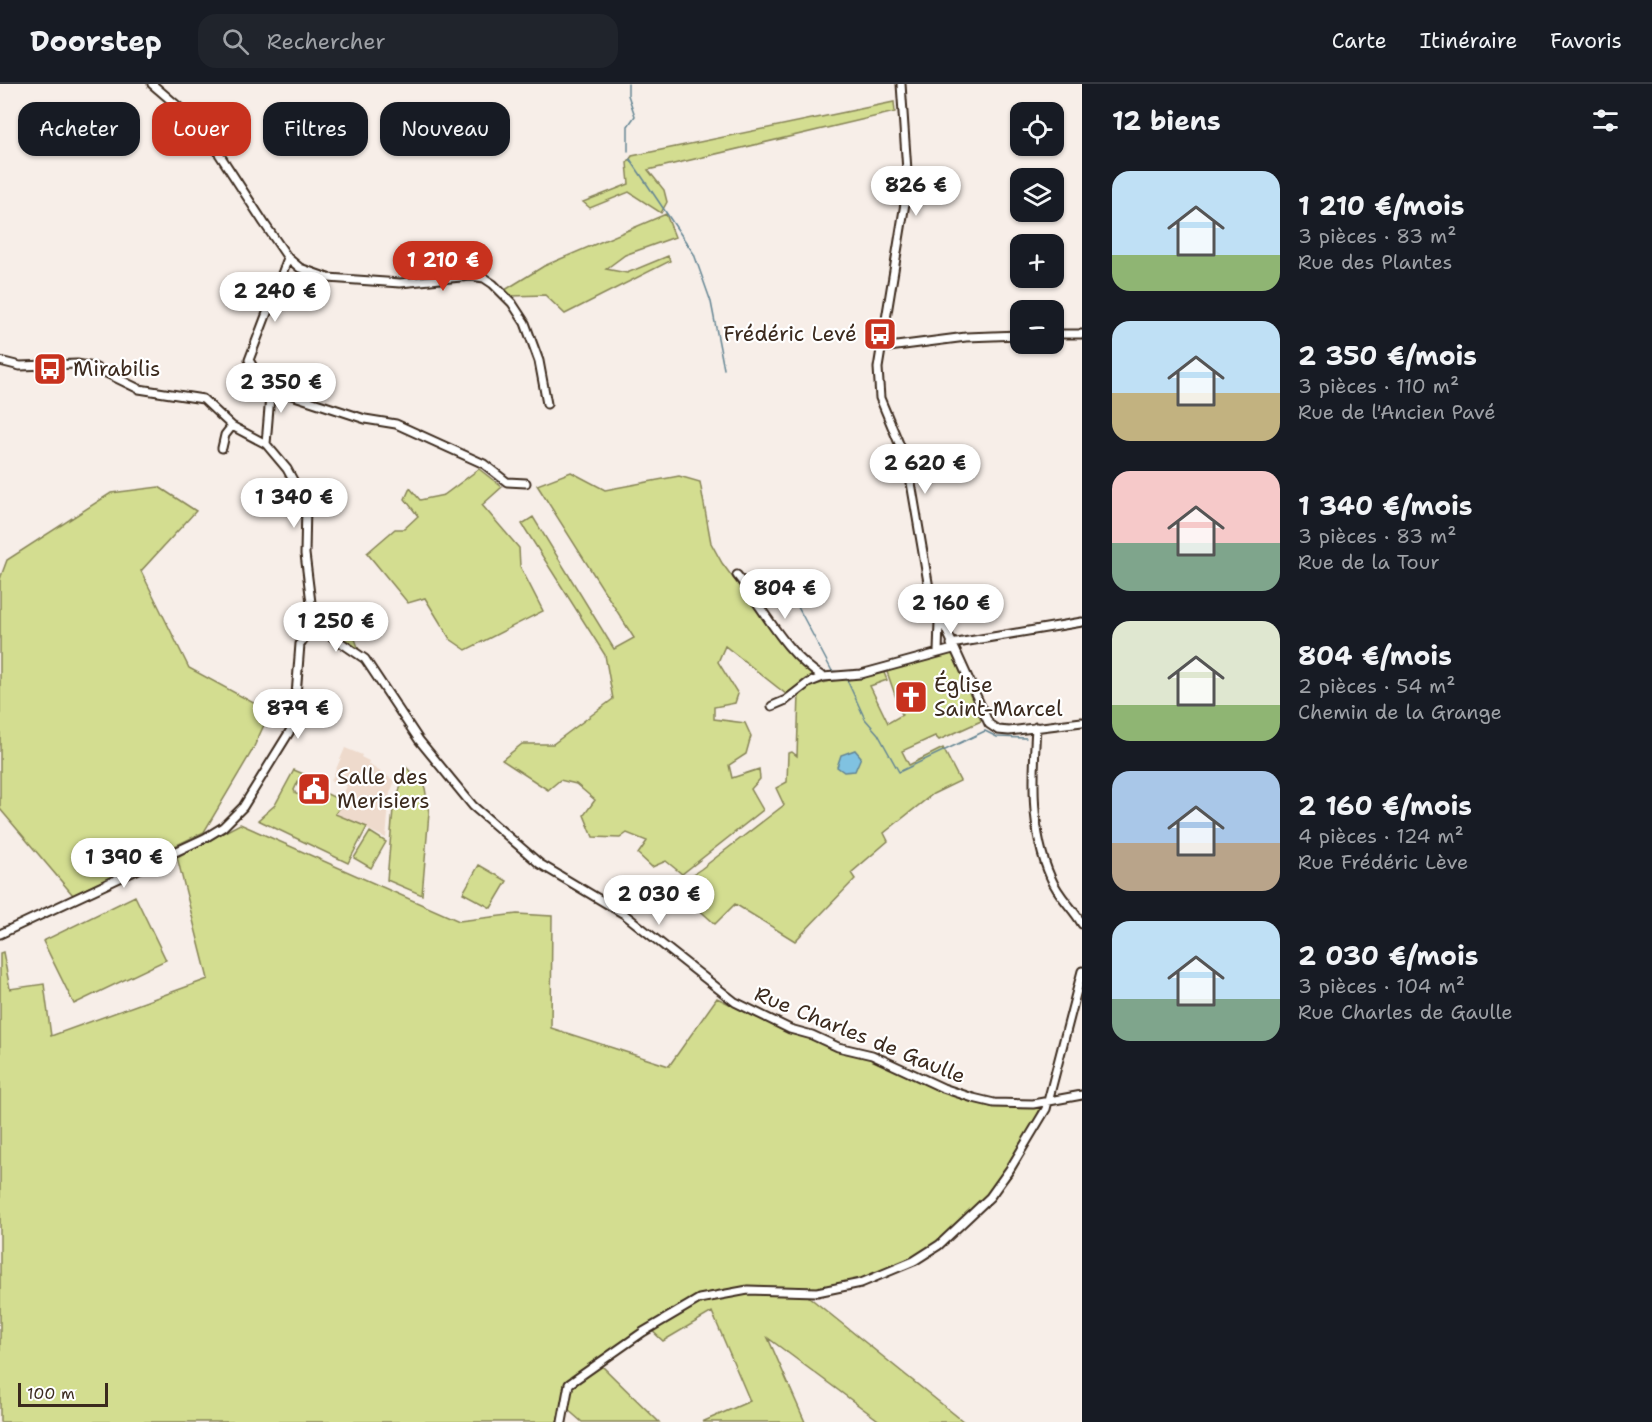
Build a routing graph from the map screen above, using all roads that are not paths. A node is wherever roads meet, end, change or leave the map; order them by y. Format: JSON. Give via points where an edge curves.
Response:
{"nodes":[{"id":1,"x":152,"y":84,"type":"edge"},
{"id":2,"x":901,"y":84,"type":"edge"},
{"id":3,"x":288,"y":258,"type":"junction"},
{"id":4,"x":1064,"y":334,"type":"edge"},
{"id":5,"x":1082,"y":334,"type":"edge"},
{"id":6,"x":1010,"y":335,"type":"edge"},
{"id":7,"x":881,"y":348,"type":"junction"},
{"id":8,"x":0,"y":361,"type":"edge"},
{"id":9,"x":267,"y":387,"type":"junction"},
{"id":10,"x":547,"y":404,"type":"dead end"},
{"id":11,"x":232,"y":426,"type":"junction"},
{"id":12,"x":266,"y":444,"type":"junction"},
{"id":13,"x":222,"y":448,"type":"dead end"},
{"id":14,"x":526,"y":483,"type":"dead end"},
{"id":15,"x":737,"y":575,"type":"dead end"},
{"id":16,"x":939,"y":618,"type":"junction"},
{"id":17,"x":313,"y":619,"type":"junction"},
{"id":18,"x":1082,"y":622,"type":"edge"},
{"id":19,"x":321,"y":629,"type":"junction"},
{"id":20,"x":309,"y":631,"type":"junction"},
{"id":21,"x":952,"y":646,"type":"junction"},
{"id":22,"x":938,"y":652,"type":"junction"},
{"id":23,"x":823,"y":677,"type":"junction"},
{"id":24,"x":772,"y":706,"type":"dead end"},
{"id":25,"x":1082,"y":722,"type":"edge"},
{"id":26,"x":1036,"y":727,"type":"junction"},
{"id":27,"x":1082,"y":924,"type":"edge"},
{"id":28,"x":0,"y":934,"type":"edge"},
{"id":29,"x":1082,"y":971,"type":"edge"},
{"id":30,"x":1079,"y":1095,"type":"edge"},
{"id":31,"x":1050,"y":1100,"type":"junction"},
{"id":32,"x":562,"y":1422,"type":"edge"}],
"edges":[{"from":1,"to":3,"type":"street","via":[[201,126]]},
{"from":2,"to":7,"type":"street","via":[[908,185]]},
{"from":3,"to":9,"type":"street","via":[[251,350],[251,366]]},
{"from":3,"to":10,"type":"street","via":[[300,268],[328,278],[400,283],[484,278],[512,303],[525,323],[539,361]]},
{"from":4,"to":5,"type":"street"},
{"from":6,"to":7,"type":"street"},
{"from":7,"to":16,"type":"street","via":[[880,398],[908,465],[927,581]]},
{"from":8,"to":11,"type":"street","via":[[20,366],[94,367],[139,389],[203,399]]},
{"from":9,"to":12,"type":"street","via":[[270,396]]},
{"from":9,"to":14,"type":"street","via":[[365,419],[396,424],[484,465],[507,482]]},
{"from":11,"to":12,"type":"street"},
{"from":11,"to":13,"type":"street"},
{"from":12,"to":17,"type":"street","via":[[292,477],[306,504],[305,555]]},
{"from":15,"to":23,"type":"street","via":[[794,653]]},
{"from":16,"to":21,"type":"street"},
{"from":16,"to":22,"type":"street"},
{"from":17,"to":19,"type":"street","via":[[320,621]]},
{"from":17,"to":20,"type":"street","via":[[307,625]]},
{"from":18,"to":21,"type":"street"},
{"from":19,"to":20,"type":"street","via":[[316,633]]},
{"from":19,"to":31,"type":"street","name":"Rue Charles de Gaulle","via":[[365,659],[412,732],[473,806],[540,864],[624,914],[728,998],[789,1029],[872,1055],[943,1088],[994,1103]]},
{"from":20,"to":28,"type":"street","via":[[300,644],[294,722],[232,819],[205,838]]},
{"from":21,"to":22,"type":"street"},
{"from":21,"to":26,"type":"street","via":[[989,724],[1009,731]]},
{"from":22,"to":23,"type":"street","via":[[861,674]]},
{"from":23,"to":24,"type":"street"},
{"from":25,"to":26,"type":"street"},
{"from":26,"to":27,"type":"street","via":[[1038,844],[1051,879]]},
{"from":29,"to":31,"type":"street"},
{"from":30,"to":31,"type":"street","name":"Rue Charles de Gaulle"},
{"from":31,"to":32,"type":"street","via":[[1011,1169],[990,1197],[939,1245],[914,1261],[861,1283],[817,1292],[748,1290],[699,1299],[643,1332],[569,1384]]}]}
